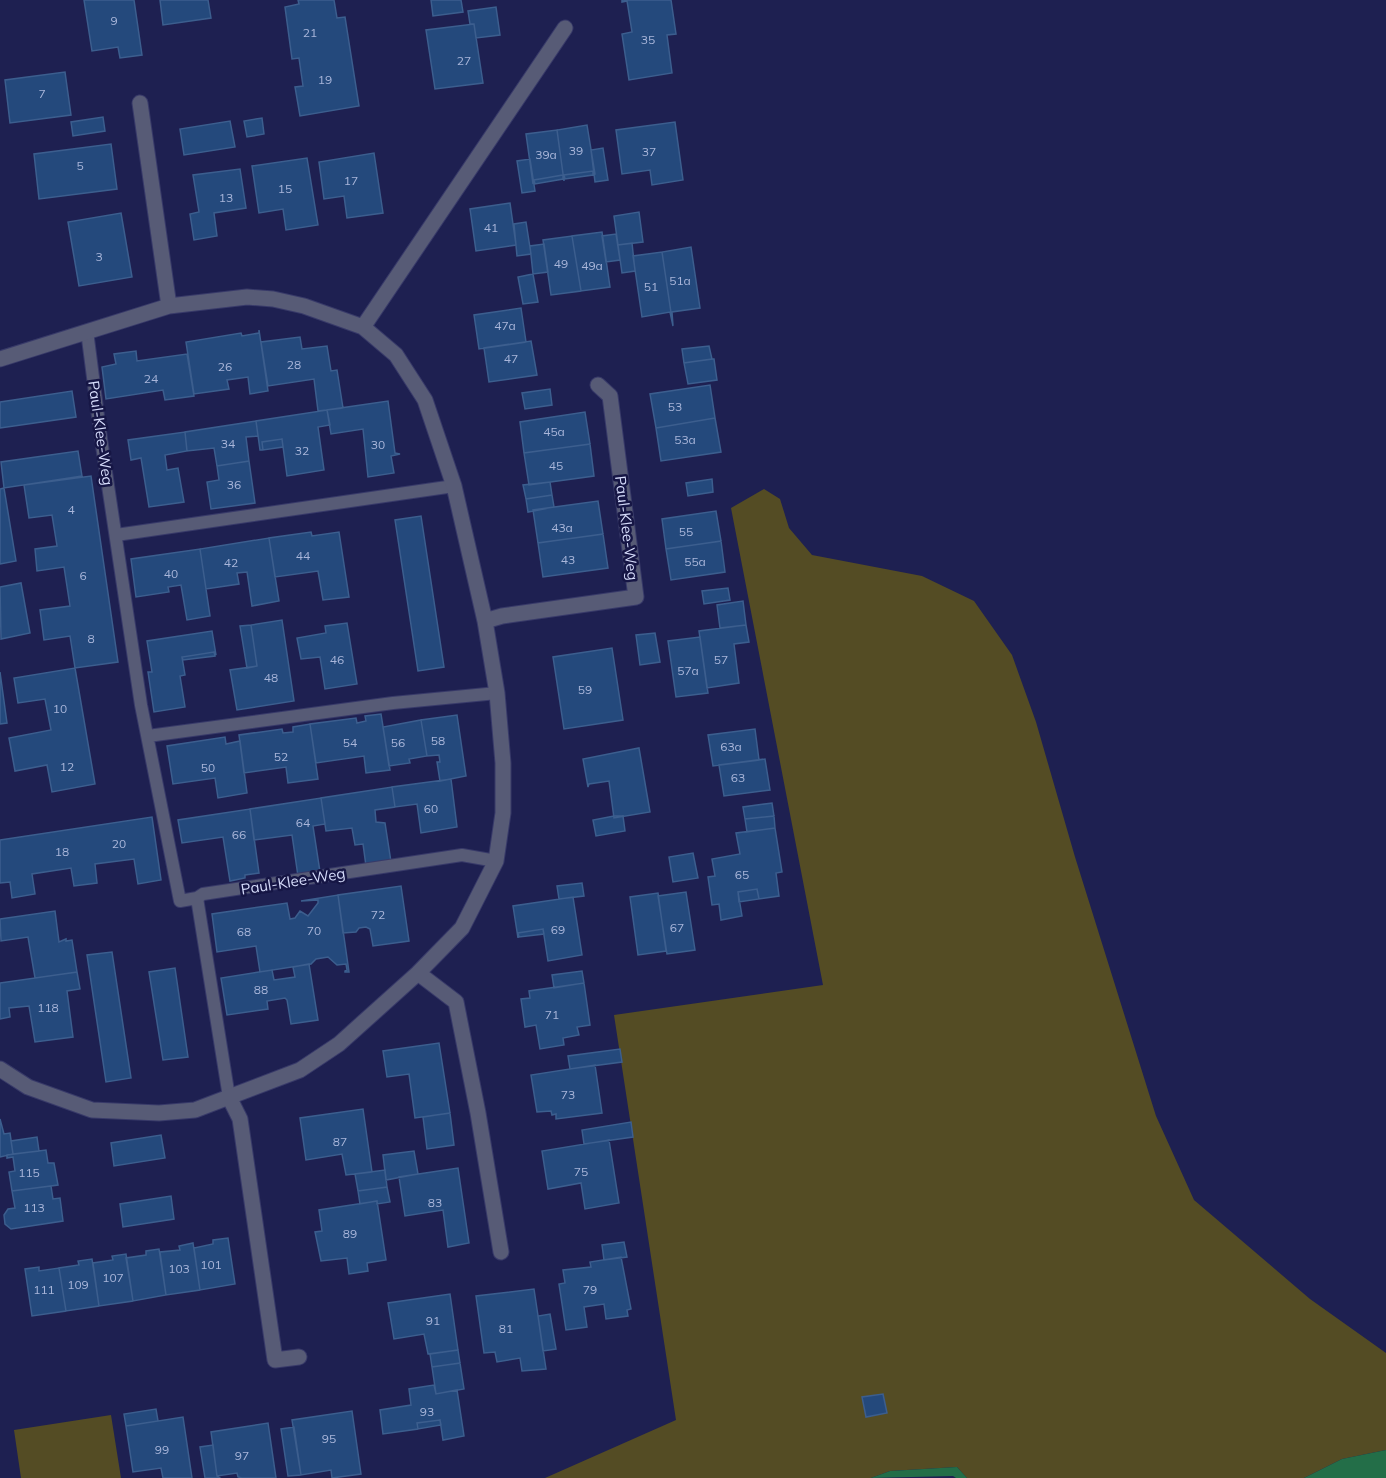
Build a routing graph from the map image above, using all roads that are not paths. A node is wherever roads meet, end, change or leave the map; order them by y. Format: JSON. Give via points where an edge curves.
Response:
{"nodes":[{"id":1,"x":565,"y":28,"type":"dead end"},
{"id":2,"x":140,"y":103,"type":"dead end"},
{"id":3,"x":169,"y":306,"type":"junction"},
{"id":4,"x":363,"y":327,"type":"junction"},
{"id":5,"x":87,"y":331,"type":"junction"},
{"id":6,"x":0,"y":359,"type":"edge"},
{"id":7,"x":598,"y":385,"type":"dead end"},
{"id":8,"x":454,"y":486,"type":"junction"},
{"id":9,"x":116,"y":535,"type":"junction"},
{"id":10,"x":485,"y":621,"type":"junction"},
{"id":11,"x":497,"y":693,"type":"junction"},
{"id":12,"x":148,"y":736,"type":"junction"},
{"id":13,"x":496,"y":861,"type":"junction"},
{"id":14,"x":196,"y":898,"type":"junction"},
{"id":15,"x":418,"y":973,"type":"junction"},
{"id":16,"x":0,"y":1069,"type":"edge"},
{"id":17,"x":229,"y":1097,"type":"junction"},
{"id":18,"x":501,"y":1252,"type":"dead end"},
{"id":19,"x":299,"y":1357,"type":"dead end"}],
"edges":[{"from":1,"to":4,"type":"street"},
{"from":2,"to":3,"type":"street"},
{"from":3,"to":4,"type":"street","via":[[247,297],[273,299]]},
{"from":3,"to":5,"type":"street"},
{"from":4,"to":8,"type":"street","via":[[396,355],[425,400]]},
{"from":5,"to":6,"type":"street"},
{"from":5,"to":9,"type":"lane","name":"Paul-Klee-Weg"},
{"from":7,"to":10,"type":"street","name":"Paul-Klee-Weg","via":[[610,396],[636,597]]},
{"from":8,"to":9,"type":"lane"},
{"from":8,"to":10,"type":"street"},
{"from":9,"to":12,"type":"lane","name":"Paul-Klee-Weg"},
{"from":10,"to":11,"type":"street"},
{"from":11,"to":12,"type":"lane"},
{"from":11,"to":13,"type":"street","via":[[503,813]]},
{"from":12,"to":14,"type":"lane","name":"Paul-Klee-Weg","via":[[180,901]]},
{"from":13,"to":14,"type":"lane","name":"Paul-Klee-Weg","via":[[462,855]]},
{"from":13,"to":15,"type":"street","via":[[462,928]]},
{"from":14,"to":17,"type":"lane"},
{"from":15,"to":17,"type":"street","via":[[339,1044],[300,1070]]},
{"from":15,"to":18,"type":"street","via":[[456,1002]]},
{"from":16,"to":17,"type":"street","via":[[27,1087],[92,1110],[168,1113],[195,1110]]},
{"from":17,"to":19,"type":"street","via":[[240,1119],[275,1360]]}]}
